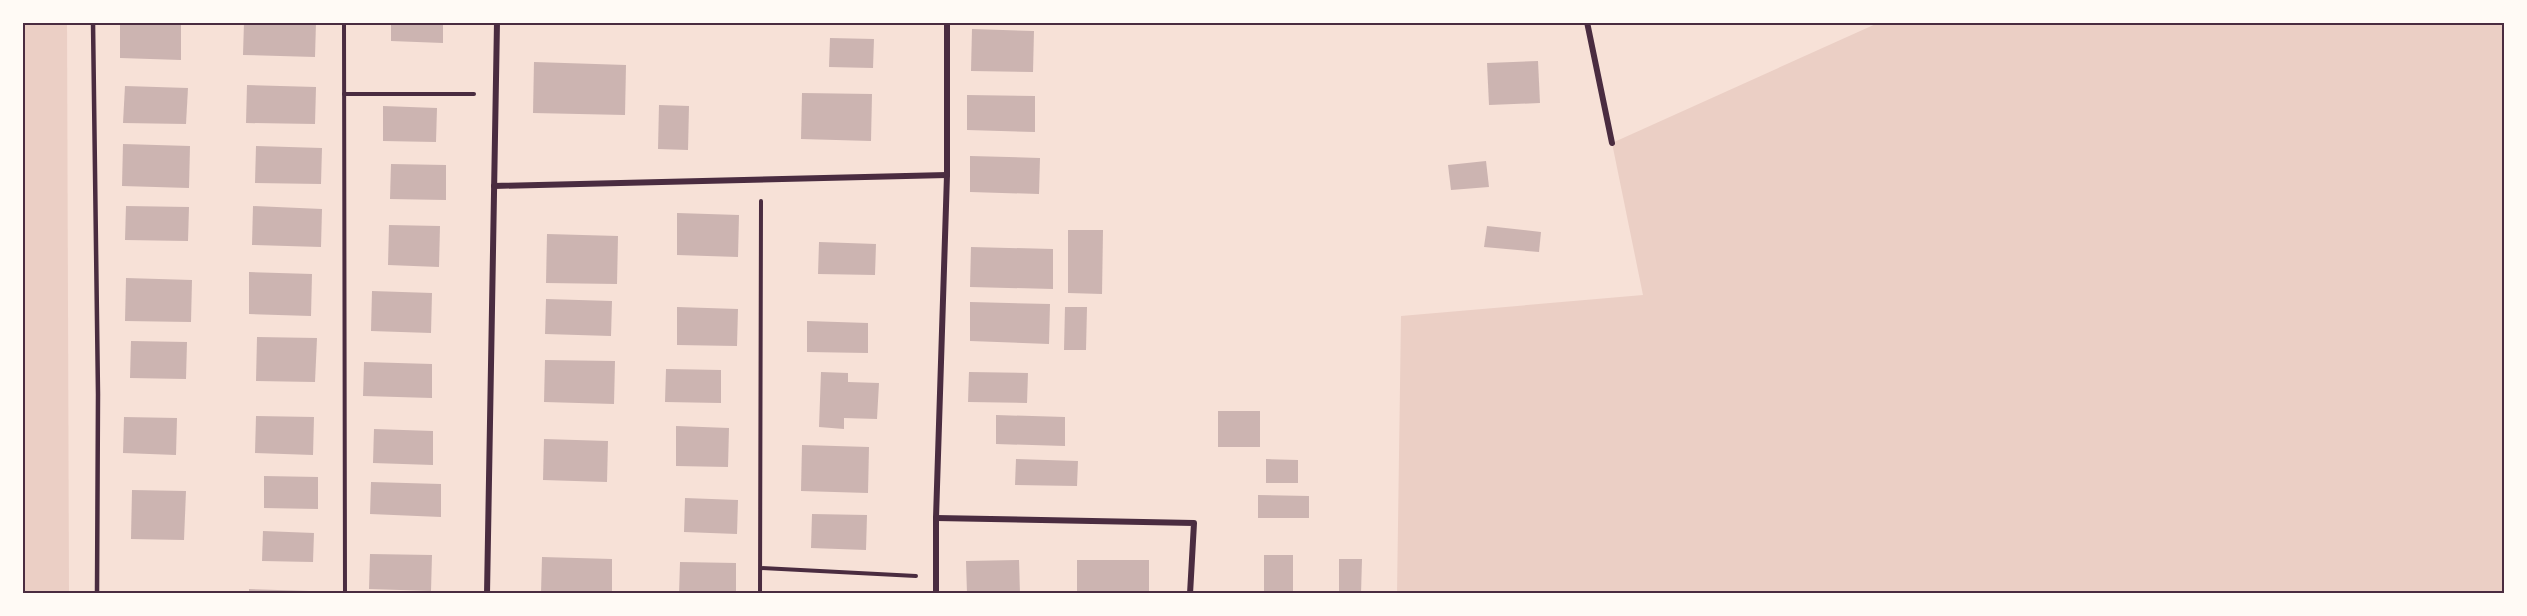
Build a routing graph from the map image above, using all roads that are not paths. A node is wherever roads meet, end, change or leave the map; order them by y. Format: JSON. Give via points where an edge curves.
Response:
{"nodes":[{"id":1,"x":93,"y":22,"type":"edge"},
{"id":2,"x":497,"y":22,"type":"edge"},
{"id":3,"x":947,"y":22,"type":"edge"},
{"id":4,"x":1587,"y":22,"type":"edge"},
{"id":5,"x":1612,"y":143,"type":"dead end"},
{"id":6,"x":947,"y":175,"type":"junction"},
{"id":7,"x":494,"y":186,"type":"junction"},
{"id":8,"x":936,"y":518,"type":"junction"},
{"id":9,"x":97,"y":594,"type":"edge"},
{"id":10,"x":487,"y":594,"type":"edge"},
{"id":11,"x":936,"y":594,"type":"edge"},
{"id":12,"x":1190,"y":594,"type":"edge"}],
"edges":[{"from":1,"to":9,"type":"lane"},
{"from":2,"to":7,"type":"street"},
{"from":3,"to":6,"type":"street"},
{"from":4,"to":5,"type":"street"},
{"from":6,"to":7,"type":"street"},
{"from":6,"to":8,"type":"street"},
{"from":7,"to":10,"type":"street"},
{"from":8,"to":11,"type":"street"},
{"from":8,"to":12,"type":"street","via":[[1194,523]]}]}
